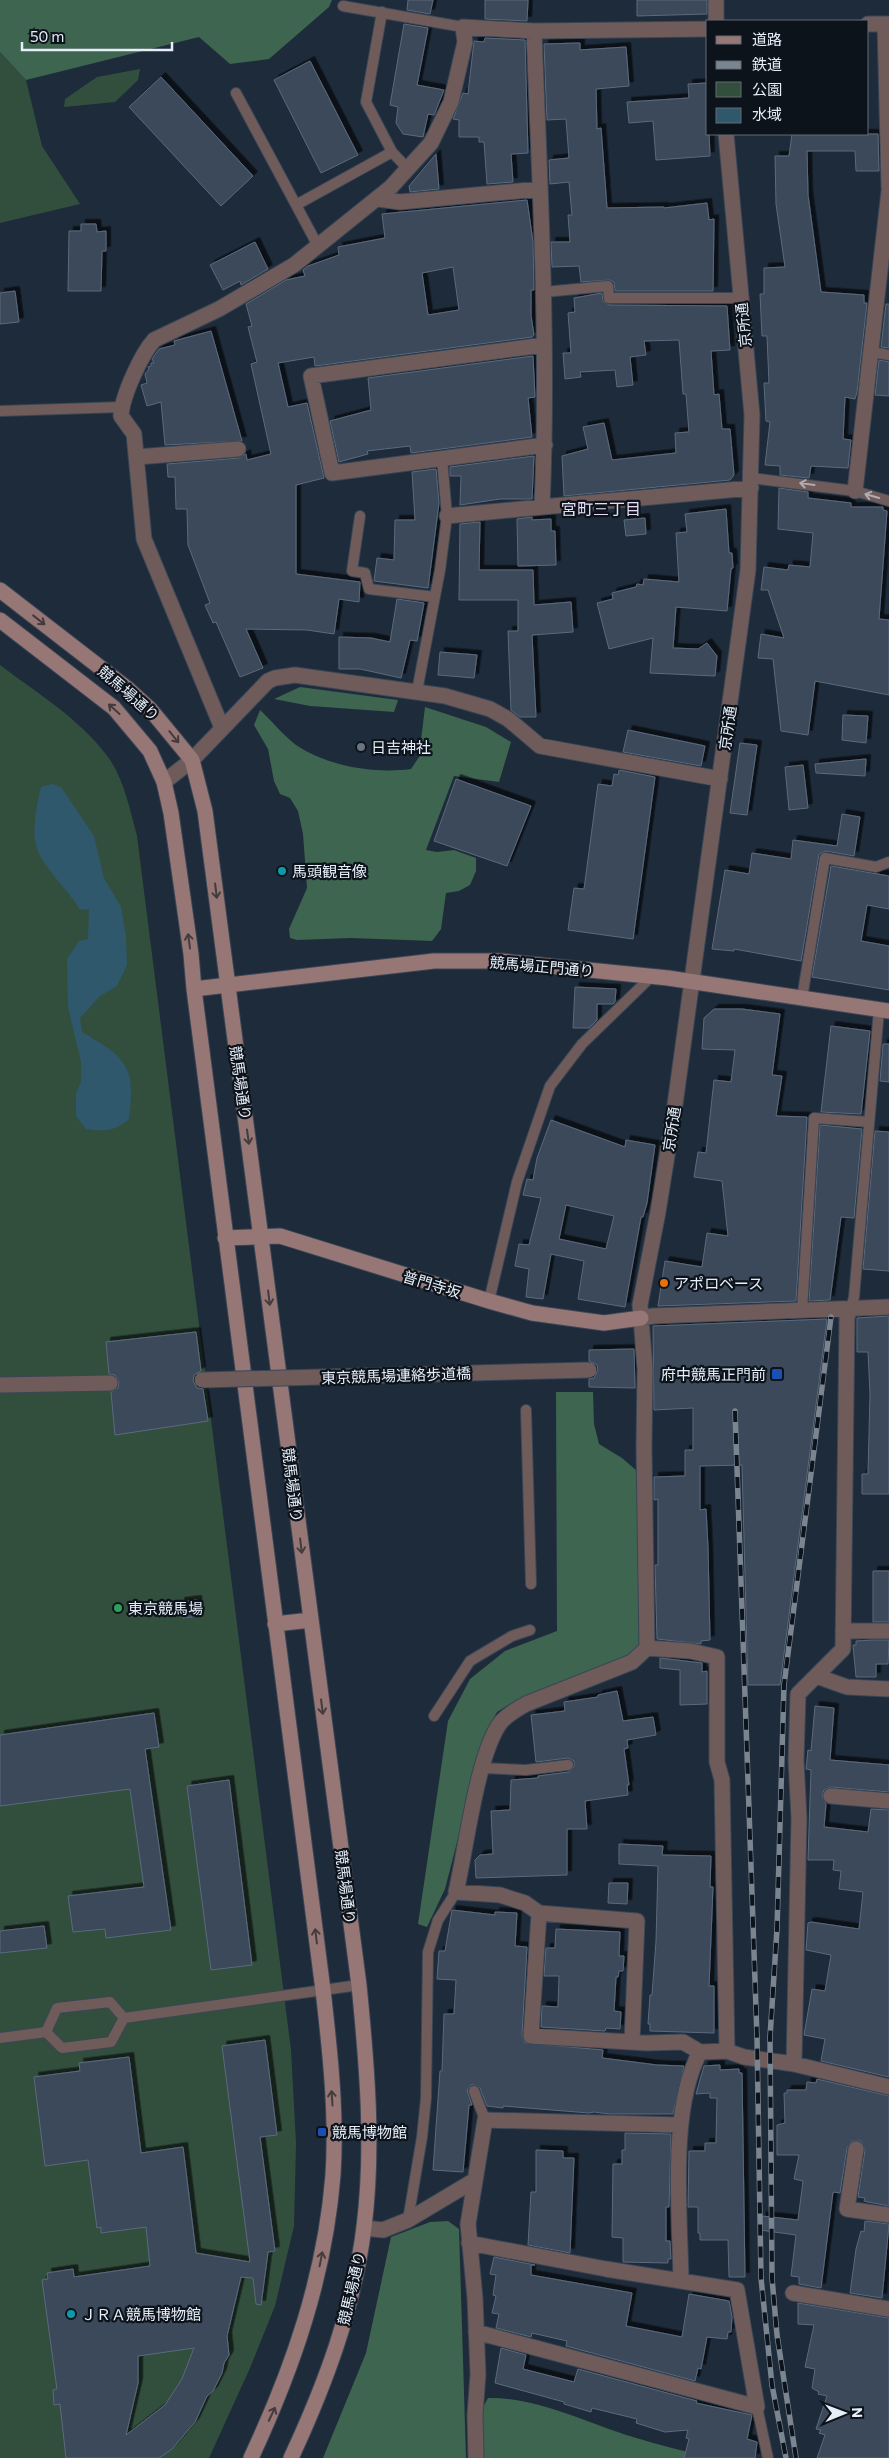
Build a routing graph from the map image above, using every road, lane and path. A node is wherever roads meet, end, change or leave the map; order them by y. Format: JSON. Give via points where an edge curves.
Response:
{"nodes":[{"id":1,"x":716,"y":0,"type":"edge"},
{"id":2,"x":343,"y":6,"type":"dead end"},
{"id":3,"x":382,"y":12,"type":"junction"},
{"id":4,"x":716,"y":20,"type":"edge"},
{"id":5,"x":869,"y":24,"type":"edge"},
{"id":6,"x":887,"y":24,"type":"edge"},
{"id":7,"x":463,"y":27,"type":"junction"},
{"id":8,"x":706,"y":29,"type":"edge"},
{"id":9,"x":534,"y":31,"type":"junction"},
{"id":10,"x":236,"y":93,"type":"dead end"},
{"id":11,"x":726,"y":135,"type":"edge"},
{"id":12,"x":392,"y":152,"type":"junction"},
{"id":13,"x":408,"y":169,"type":"junction"},
{"id":14,"x":540,"y":189,"type":"junction"},
{"id":15,"x":889,"y":190,"type":"edge"},
{"id":16,"x":378,"y":199,"type":"junction"},
{"id":17,"x":296,"y":205,"type":"junction"},
{"id":18,"x":318,"y":246,"type":"junction"},
{"id":19,"x":544,"y":292,"type":"junction"},
{"id":20,"x":740,"y":298,"type":"junction"},
{"id":21,"x":544,"y":345,"type":"junction"},
{"id":22,"x":872,"y":352,"type":"junction"},
{"id":23,"x":889,"y":356,"type":"edge"},
{"id":24,"x":122,"y":407,"type":"junction"},
{"id":25,"x":0,"y":411,"type":"edge"},
{"id":26,"x":545,"y":445,"type":"junction"},
{"id":27,"x":238,"y":449,"type":"dead end"},
{"id":28,"x":137,"y":457,"type":"junction"},
{"id":29,"x":442,"y":458,"type":"junction"},
{"id":30,"x":751,"y":483,"type":"junction"},
{"id":31,"x":855,"y":491,"type":"junction"},
{"id":32,"x":889,"y":501,"type":"edge"},
{"id":33,"x":542,"y":508,"type":"junction"},
{"id":34,"x":360,"y":516,"type":"dead end"},
{"id":35,"x":446,"y":516,"type":"junction"},
{"id":36,"x":0,"y":590,"type":"edge"},
{"id":37,"x":435,"y":597,"type":"junction"},
{"id":38,"x":0,"y":620,"type":"edge"},
{"id":39,"x":417,"y":691,"type":"junction"},
{"id":40,"x":222,"y":728,"type":"junction"},
{"id":41,"x":192,"y":760,"type":"junction"},
{"id":42,"x":720,"y":779,"type":"junction"},
{"id":43,"x":164,"y":782,"type":"junction"},
{"id":44,"x":889,"y":862,"type":"edge"},
{"id":45,"x":652,"y":976,"type":"junction"},
{"id":46,"x":692,"y":982,"type":"junction"},
{"id":47,"x":228,"y":985,"type":"junction"},
{"id":48,"x":194,"y":989,"type":"junction"},
{"id":49,"x":802,"y":998,"type":"junction"},
{"id":50,"x":884,"y":1011,"type":"edge"},
{"id":51,"x":869,"y":1122,"type":"junction"},
{"id":52,"x":261,"y":1236,"type":"junction"},
{"id":53,"x":225,"y":1238,"type":"junction"},
{"id":54,"x":489,"y":1301,"type":"junction"},
{"id":55,"x":889,"y":1307,"type":"edge"},
{"id":56,"x":851,"y":1308,"type":"junction"},
{"id":57,"x":802,"y":1310,"type":"junction"},
{"id":58,"x":641,"y":1318,"type":"junction"},
{"id":59,"x":589,"y":1370,"type":"dead end"},
{"id":60,"x":202,"y":1380,"type":"dead end"},
{"id":61,"x":110,"y":1383,"type":"dead end"},
{"id":62,"x":0,"y":1386,"type":"edge"},
{"id":63,"x":526,"y":1410,"type":"dead end"},
{"id":64,"x":531,"y":1584,"type":"dead end"},
{"id":65,"x":311,"y":1620,"type":"junction"},
{"id":66,"x":275,"y":1624,"type":"junction"},
{"id":67,"x":530,"y":1630,"type":"dead end"},
{"id":68,"x":843,"y":1631,"type":"junction"},
{"id":69,"x":889,"y":1631,"type":"edge"},
{"id":70,"x":647,"y":1648,"type":"junction"},
{"id":71,"x":816,"y":1676,"type":"junction"},
{"id":72,"x":889,"y":1689,"type":"edge"},
{"id":73,"x":434,"y":1716,"type":"dead end"},
{"id":74,"x":568,"y":1765,"type":"dead end"},
{"id":75,"x":482,"y":1768,"type":"junction"},
{"id":76,"x":831,"y":1796,"type":"dead end"},
{"id":77,"x":889,"y":1801,"type":"edge"},
{"id":78,"x":456,"y":1892,"type":"junction"},
{"id":79,"x":539,"y":1913,"type":"junction"},
{"id":80,"x":359,"y":1985,"type":"junction"},
{"id":81,"x":322,"y":1990,"type":"junction"},
{"id":82,"x":124,"y":2018,"type":"junction"},
{"id":83,"x":46,"y":2032,"type":"junction"},
{"id":84,"x":0,"y":2038,"type":"edge"},
{"id":85,"x":632,"y":2042,"type":"junction"},
{"id":86,"x":700,"y":2052,"type":"junction"},
{"id":87,"x":727,"y":2052,"type":"junction"},
{"id":88,"x":794,"y":2064,"type":"junction"},
{"id":89,"x":889,"y":2087,"type":"edge"},
{"id":90,"x":474,"y":2091,"type":"dead end"},
{"id":91,"x":485,"y":2120,"type":"junction"},
{"id":92,"x":680,"y":2125,"type":"junction"},
{"id":93,"x":856,"y":2150,"type":"dead end"},
{"id":94,"x":475,"y":2180,"type":"junction"},
{"id":95,"x":889,"y":2215,"type":"edge"},
{"id":96,"x":408,"y":2220,"type":"junction"},
{"id":97,"x":364,"y":2228,"type":"junction"},
{"id":98,"x":469,"y":2243,"type":"junction"},
{"id":99,"x":681,"y":2281,"type":"junction"},
{"id":100,"x":793,"y":2293,"type":"dead end"},
{"id":101,"x":889,"y":2308,"type":"edge"},
{"id":102,"x":476,"y":2332,"type":"junction"},
{"id":103,"x":757,"y":2407,"type":"junction"},
{"id":104,"x":251,"y":2458,"type":"edge"},
{"id":105,"x":291,"y":2458,"type":"edge"},
{"id":106,"x":476,"y":2458,"type":"edge"},
{"id":107,"x":768,"y":2458,"type":"edge"}],
"edges":[{"from":1,"to":4,"type":"street"},
{"from":2,"to":3,"type":"lane"},
{"from":3,"to":7,"type":"lane"},
{"from":3,"to":12,"type":"lane","via":[[366,102]]},
{"from":5,"to":6,"type":"street"},
{"from":6,"to":15,"type":"street"},
{"from":7,"to":9,"type":"street"},
{"from":7,"to":13,"type":"street","via":[[464,42],[451,102],[431,143]]},
{"from":8,"to":9,"type":"street"},
{"from":9,"to":14,"type":"street"},
{"from":10,"to":17,"type":"lane"},
{"from":11,"to":20,"type":"street","name":"京所通"},
{"from":12,"to":13,"type":"lane"},
{"from":12,"to":17,"type":"lane"},
{"from":13,"to":16,"type":"street"},
{"from":14,"to":16,"type":"street","via":[[400,202]]},
{"from":14,"to":19,"type":"street"},
{"from":15,"to":22,"type":"street"},
{"from":16,"to":18,"type":"street"},
{"from":17,"to":18,"type":"lane"},
{"from":18,"to":24,"type":"street","via":[[294,265],[236,300],[154,340]]},
{"from":19,"to":20,"type":"lane","via":[[608,286],[609,298]]},
{"from":19,"to":21,"type":"street"},
{"from":20,"to":30,"type":"street","name":"京所通","via":[[752,416]]},
{"from":21,"to":26,"type":"street"},
{"from":21,"to":29,"type":"street","via":[[311,376],[332,473]]},
{"from":22,"to":23,"type":"lane"},
{"from":22,"to":31,"type":"street"},
{"from":24,"to":25,"type":"lane"},
{"from":24,"to":28,"type":"street","via":[[121,416],[134,434]]},
{"from":26,"to":29,"type":"street"},
{"from":26,"to":33,"type":"street"},
{"from":27,"to":28,"type":"street"},
{"from":28,"to":40,"type":"street","via":[[144,539]]},
{"from":29,"to":35,"type":"lane"},
{"from":31,"to":30,"type":"lane","one_way":true},
{"from":30,"to":33,"type":"street"},
{"from":30,"to":42,"type":"street","name":"京所通","via":[[748,570]]},
{"from":32,"to":31,"type":"lane","one_way":true},
{"from":33,"to":35,"type":"street"},
{"from":34,"to":37,"type":"lane","via":[[352,571],[365,573],[369,589]]},
{"from":35,"to":37,"type":"lane"},
{"from":36,"to":41,"type":"street","name":"競馬場通り","one_way":true,"via":[[128,689],[150,709]]},
{"from":37,"to":39,"type":"lane"},
{"from":43,"to":38,"type":"street","name":"競馬場通り","one_way":true,"via":[[150,751],[114,708]]},
{"from":39,"to":40,"type":"street","via":[[295,675],[275,678],[268,681],[251,702]]},
{"from":39,"to":42,"type":"street","via":[[490,709],[508,719],[540,746]]},
{"from":40,"to":41,"type":"street"},
{"from":41,"to":43,"type":"street"},
{"from":41,"to":47,"type":"street","name":"競馬場通り","one_way":true,"via":[[205,811]]},
{"from":42,"to":46,"type":"street","name":"京所通"},
{"from":48,"to":43,"type":"street","name":"競馬場通り","one_way":true},
{"from":44,"to":49,"type":"lane","via":[[876,866],[825,858]]},
{"from":45,"to":46,"type":"street","name":"競馬場正門通り"},
{"from":45,"to":47,"type":"street","name":"競馬場正門通り","via":[[532,963],[459,960]]},
{"from":45,"to":54,"type":"lane","via":[[582,1044],[550,1086],[517,1182]]},
{"from":46,"to":49,"type":"street","name":"競馬場正門通り"},
{"from":46,"to":58,"type":"street","name":"京所通","via":[[662,1185],[640,1305]]},
{"from":47,"to":48,"type":"street","name":"競馬場正門通り"},
{"from":47,"to":52,"type":"street","name":"競馬場通り","one_way":true},
{"from":48,"to":53,"type":"street","name":"競馬場通り"},
{"from":49,"to":50,"type":"street","name":"競馬場正門通り"},
{"from":50,"to":51,"type":"lane"},
{"from":51,"to":56,"type":"lane"},
{"from":51,"to":57,"type":"lane","via":[[814,1118]]},
{"from":52,"to":53,"type":"street","name":"普門寺坂"},
{"from":52,"to":54,"type":"street","name":"普門寺坂","via":[[280,1236]]},
{"from":52,"to":65,"type":"street","name":"競馬場通り","one_way":true},
{"from":53,"to":66,"type":"street","name":"競馬場通り"},
{"from":54,"to":58,"type":"street","name":"普門寺坂","via":[[532,1313],[576,1320],[604,1323]]},
{"from":55,"to":56,"type":"street"},
{"from":56,"to":57,"type":"street"},
{"from":56,"to":68,"type":"street","via":[[847,1317]]},
{"from":57,"to":58,"type":"street"},
{"from":58,"to":70,"type":"street","name":"京所通","via":[[646,1369]]},
{"from":59,"to":60,"type":"street","name":"東京競馬場連絡歩道橋","bridge":true},
{"from":61,"to":62,"type":"street"},
{"from":63,"to":64,"type":"lane"},
{"from":65,"to":66,"type":"street"},
{"from":65,"to":80,"type":"street","name":"競馬場通り","one_way":true},
{"from":81,"to":66,"type":"street","name":"競馬場通り","one_way":true},
{"from":67,"to":73,"type":"lane","via":[[512,1636],[470,1661]]},
{"from":68,"to":69,"type":"street"},
{"from":68,"to":71,"type":"street","via":[[843,1649]]},
{"from":70,"to":75,"type":"street","via":[[632,1662],[513,1711],[500,1723],[490,1740]]},
{"from":70,"to":87,"type":"street","via":[[690,1651],[717,1657],[717,1762],[722,1780]]},
{"from":71,"to":72,"type":"street","via":[[847,1687]]},
{"from":71,"to":88,"type":"street","via":[[798,1694]]},
{"from":74,"to":75,"type":"lane","via":[[526,1770]]},
{"from":75,"to":78,"type":"street"},
{"from":76,"to":77,"type":"street"},
{"from":78,"to":79,"type":"street","via":[[500,1895],[525,1903]]},
{"from":78,"to":96,"type":"lane","via":[[438,1920],[428,1952],[426,2098]]},
{"from":79,"to":85,"type":"street","via":[[637,1921]]},
{"from":79,"to":85,"type":"street","via":[[531,2036]]},
{"from":80,"to":81,"type":"lane"},
{"from":80,"to":97,"type":"street","name":"競馬場通り","via":[[369,2106],[369,2172]]},
{"from":81,"to":82,"type":"lane"},
{"from":104,"to":81,"type":"street","name":"競馬場通り","one_way":true,"via":[[300,2342],[328,2223],[333,2174],[333,2108]]},
{"from":82,"to":83,"type":"lane","via":[[111,2042],[62,2048]]},
{"from":82,"to":83,"type":"lane","via":[[110,2002],[57,2008]]},
{"from":83,"to":84,"type":"lane"},
{"from":85,"to":86,"type":"street","via":[[683,2042]]},
{"from":86,"to":87,"type":"street"},
{"from":86,"to":92,"type":"street","via":[[692,2067]]},
{"from":87,"to":88,"type":"street"},
{"from":88,"to":89,"type":"street"},
{"from":90,"to":91,"type":"lane"},
{"from":91,"to":92,"type":"street"},
{"from":91,"to":94,"type":"street"},
{"from":92,"to":99,"type":"street"},
{"from":93,"to":95,"type":"street","via":[[847,2209]]},
{"from":94,"to":96,"type":"street"},
{"from":94,"to":98,"type":"street","via":[[468,2224]]},
{"from":96,"to":97,"type":"street","via":[[382,2230]]},
{"from":97,"to":105,"type":"street","name":"競馬場通り","via":[[335,2352]]},
{"from":98,"to":99,"type":"street"},
{"from":98,"to":102,"type":"street"},
{"from":99,"to":103,"type":"street","via":[[738,2290]]},
{"from":100,"to":101,"type":"street"},
{"from":102,"to":103,"type":"street"},
{"from":102,"to":106,"type":"street"},
{"from":103,"to":107,"type":"lane"}]}
